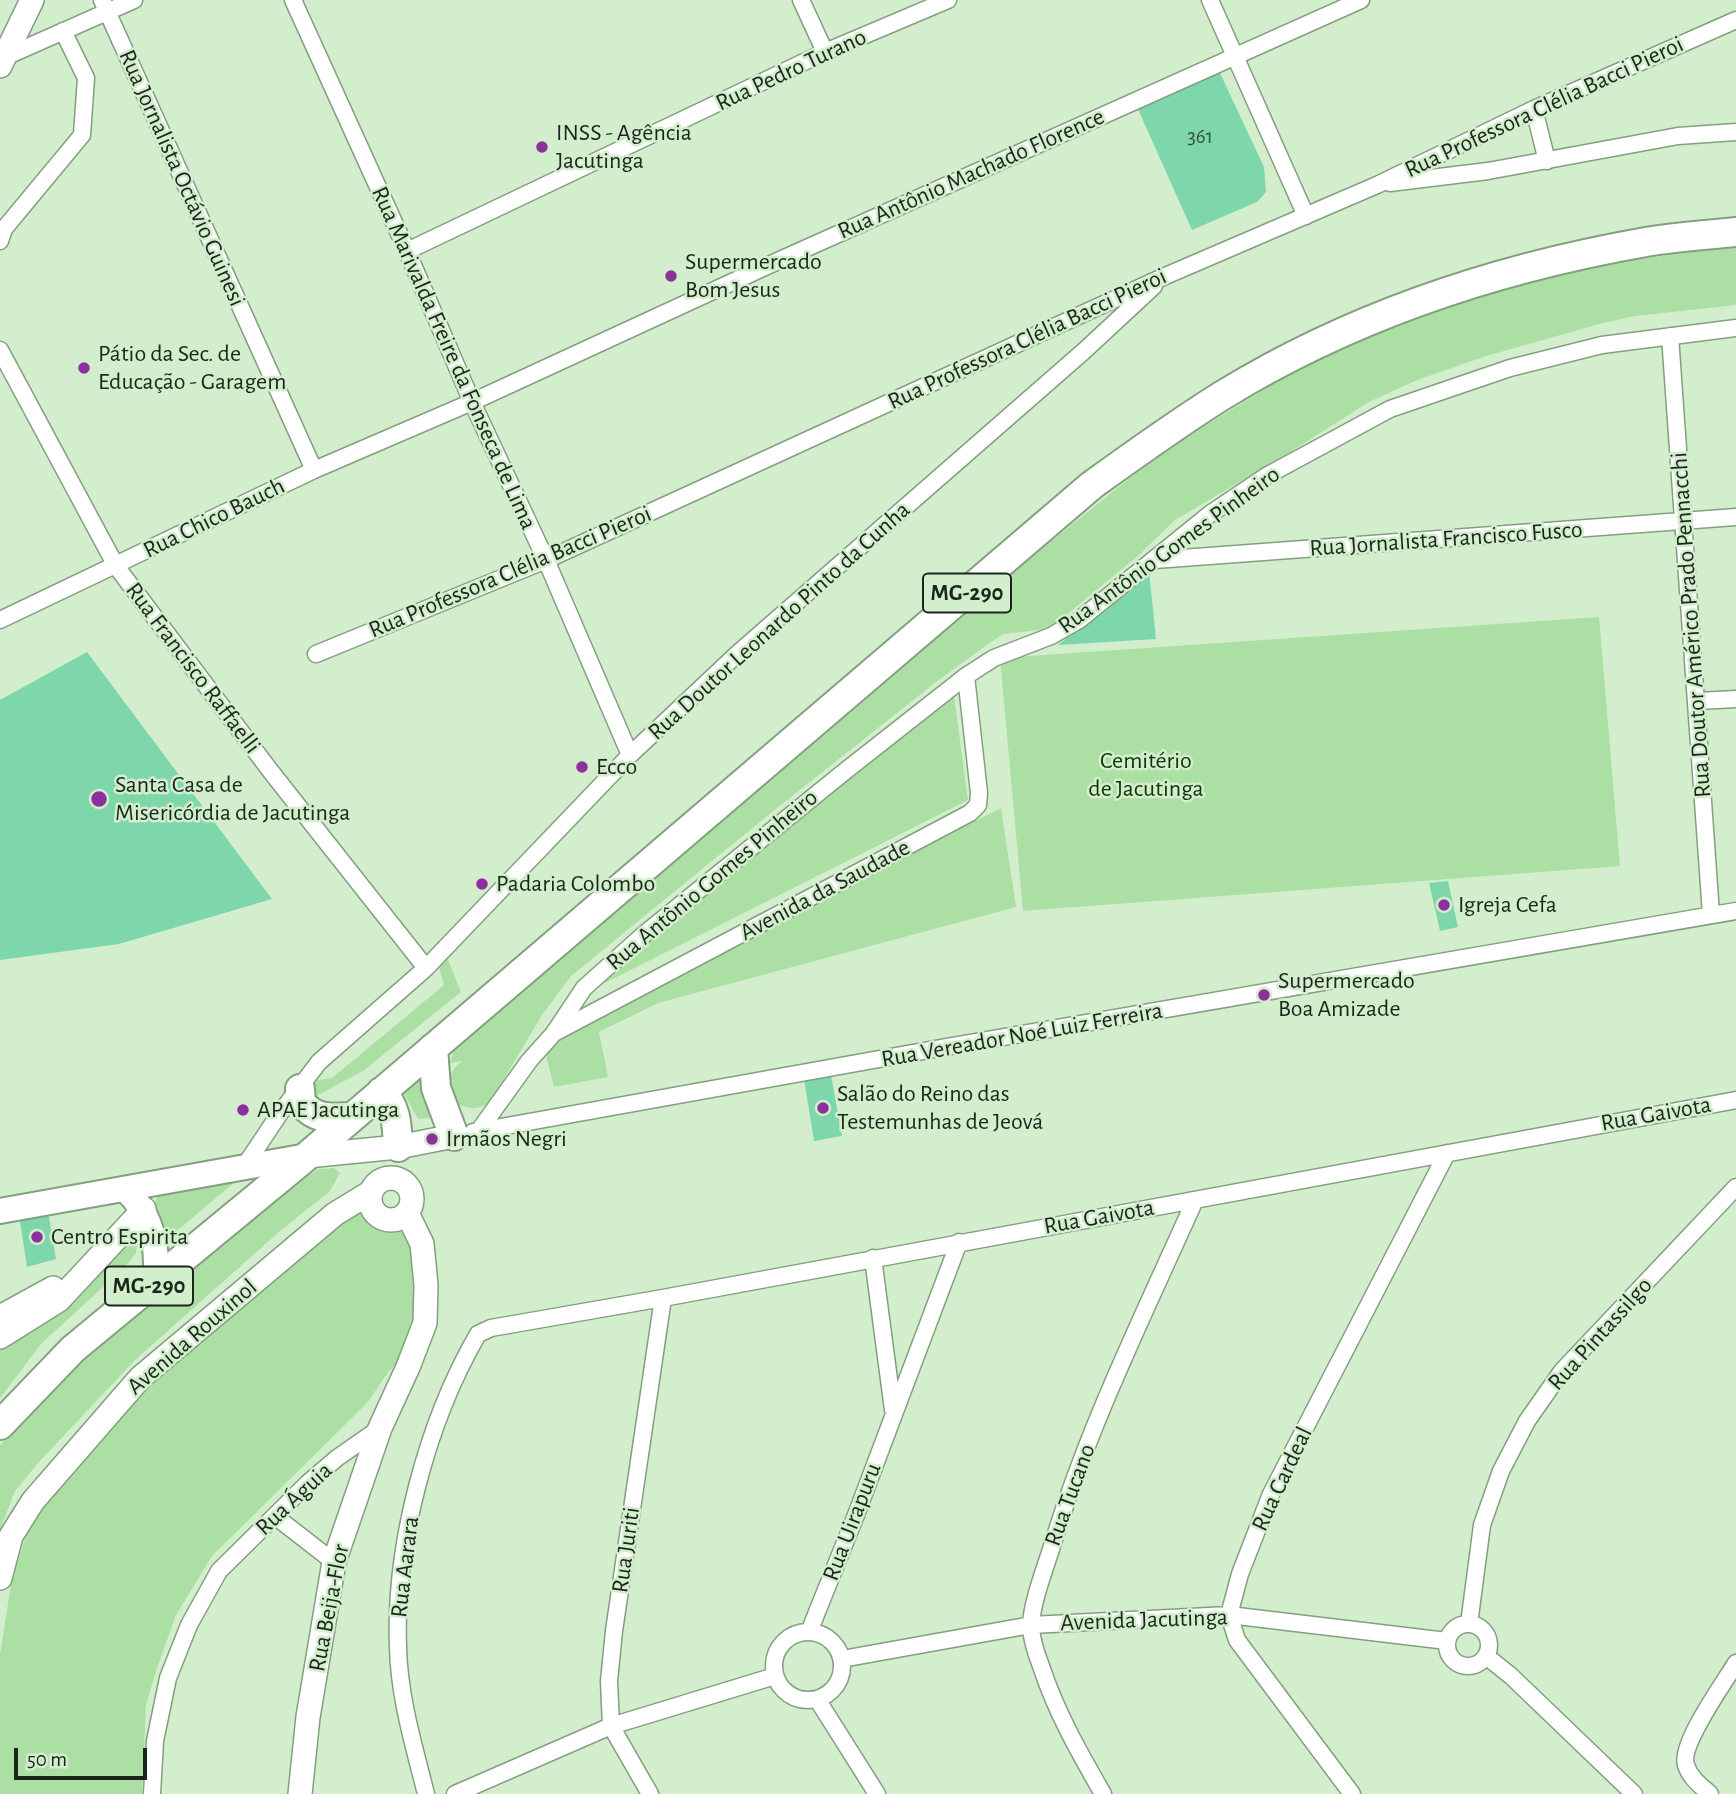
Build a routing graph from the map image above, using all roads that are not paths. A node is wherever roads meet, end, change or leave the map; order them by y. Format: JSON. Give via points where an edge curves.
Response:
{"nodes":[{"id":1,"x":32,"y":0,"type":"edge"},
{"id":2,"x":134,"y":0,"type":"edge"},
{"id":3,"x":293,"y":0,"type":"edge"},
{"id":4,"x":802,"y":0,"type":"edge"},
{"id":5,"x":948,"y":0,"type":"edge"},
{"id":6,"x":1210,"y":0,"type":"edge"},
{"id":7,"x":1361,"y":0,"type":"edge"},
{"id":8,"x":105,"y":6,"type":"edge"},
{"id":9,"x":1736,"y":20,"type":"edge"},
{"id":10,"x":63,"y":31,"type":"junction"},
{"id":11,"x":825,"y":52,"type":"junction"},
{"id":12,"x":1235,"y":56,"type":"junction"},
{"id":13,"x":2,"y":62,"type":"edge"},
{"id":14,"x":1534,"y":109,"type":"junction"},
{"id":15,"x":1736,"y":132,"type":"edge"},
{"id":16,"x":1546,"y":161,"type":"junction"},
{"id":17,"x":1377,"y":185,"type":"junction"},
{"id":18,"x":1306,"y":216,"type":"junction"},
{"id":19,"x":1736,"y":232,"type":"edge"},
{"id":20,"x":0,"y":240,"type":"edge"},
{"id":21,"x":407,"y":251,"type":"junction"},
{"id":22,"x":1163,"y":277,"type":"junction"},
{"id":23,"x":1736,"y":328,"type":"edge"},
{"id":24,"x":1670,"y":336,"type":"junction"},
{"id":25,"x":0,"y":349,"type":"edge"},
{"id":26,"x":472,"y":402,"type":"junction"},
{"id":27,"x":314,"y":470,"type":"junction"},
{"id":28,"x":1736,"y":517,"type":"edge"},
{"id":29,"x":1682,"y":522,"type":"junction"},
{"id":30,"x":546,"y":560,"type":"junction"},
{"id":31,"x":1155,"y":560,"type":"junction"},
{"id":32,"x":116,"y":566,"type":"junction"},
{"id":33,"x":0,"y":620,"type":"edge"},
{"id":34,"x":316,"y":653,"type":"dead end"},
{"id":35,"x":966,"y":676,"type":"junction"},
{"id":36,"x":1736,"y":699,"type":"edge"},
{"id":37,"x":1698,"y":701,"type":"junction"},
{"id":38,"x":629,"y":755,"type":"junction"},
{"id":39,"x":1736,"y":911,"type":"edge"},
{"id":40,"x":1711,"y":914,"type":"junction"},
{"id":41,"x":426,"y":968,"type":"junction"},
{"id":42,"x":554,"y":1033,"type":"junction"},
{"id":43,"x":433,"y":1048,"type":"junction"},
{"id":44,"x":300,"y":1089,"type":"junction"},
{"id":45,"x":381,"y":1092,"type":"junction"},
{"id":46,"x":1736,"y":1100,"type":"edge"},
{"id":47,"x":351,"y":1117,"type":"junction"},
{"id":48,"x":466,"y":1134,"type":"junction"},
{"id":49,"x":398,"y":1147,"type":"junction"},
{"id":50,"x":348,"y":1153,"type":"junction"},
{"id":51,"x":1447,"y":1153,"type":"junction"},
{"id":52,"x":307,"y":1156,"type":"junction"},
{"id":53,"x":244,"y":1167,"type":"junction"},
{"id":54,"x":383,"y":1184,"type":"junction"},
{"id":55,"x":1736,"y":1186,"type":"edge"},
{"id":56,"x":125,"y":1189,"type":"junction"},
{"id":57,"x":1195,"y":1200,"type":"junction"},
{"id":58,"x":144,"y":1209,"type":"junction"},
{"id":59,"x":0,"y":1211,"type":"edge"},
{"id":60,"x":407,"y":1213,"type":"junction"},
{"id":61,"x":959,"y":1242,"type":"junction"},
{"id":62,"x":873,"y":1258,"type":"junction"},
{"id":63,"x":84,"y":1271,"type":"junction"},
{"id":64,"x":155,"y":1280,"type":"junction"},
{"id":65,"x":663,"y":1298,"type":"junction"},
{"id":66,"x":0,"y":1317,"type":"edge"},
{"id":67,"x":0,"y":1337,"type":"edge"},
{"id":68,"x":470,"y":1348,"type":"joint"},
{"id":69,"x":893,"y":1413,"type":"junction"},
{"id":70,"x":0,"y":1425,"type":"edge"},
{"id":71,"x":380,"y":1428,"type":"junction"},
{"id":72,"x":276,"y":1517,"type":"junction"},
{"id":73,"x":334,"y":1562,"type":"junction"},
{"id":74,"x":0,"y":1578,"type":"edge"},
{"id":75,"x":1229,"y":1615,"type":"junction"},
{"id":76,"x":1469,"y":1624,"type":"junction"},
{"id":77,"x":1031,"y":1625,"type":"junction"},
{"id":78,"x":809,"y":1632,"type":"junction"},
{"id":79,"x":1447,"y":1641,"type":"junction"},
{"id":80,"x":1486,"y":1656,"type":"junction"},
{"id":81,"x":842,"y":1659,"type":"junction"},
{"id":82,"x":1736,"y":1663,"type":"edge"},
{"id":83,"x":775,"y":1676,"type":"junction"},
{"id":84,"x":817,"y":1699,"type":"junction"},
{"id":85,"x":611,"y":1726,"type":"junction"},
{"id":86,"x":152,"y":1794,"type":"edge"},
{"id":87,"x":300,"y":1794,"type":"edge"},
{"id":88,"x":426,"y":1794,"type":"edge"},
{"id":89,"x":455,"y":1794,"type":"edge"},
{"id":90,"x":650,"y":1794,"type":"edge"},
{"id":91,"x":877,"y":1794,"type":"edge"},
{"id":92,"x":1103,"y":1794,"type":"edge"},
{"id":93,"x":1352,"y":1794,"type":"edge"},
{"id":94,"x":1634,"y":1794,"type":"edge"},
{"id":95,"x":1710,"y":1794,"type":"edge"}],
"edges":[{"from":1,"to":13,"type":"street"},
{"from":2,"to":8,"type":"street"},
{"from":3,"to":21,"type":"street","name":"Rua Marivalda Freire da Fonseca de Lima"},
{"from":4,"to":11,"type":"street"},
{"from":5,"to":11,"type":"street","name":"Rua Pedro Turano"},
{"from":6,"to":12,"type":"street"},
{"from":7,"to":12,"type":"street","name":"Rua Antônio Machado Florence"},
{"from":8,"to":10,"type":"street"},
{"from":8,"to":27,"type":"street","name":"Rua Jornalista Octávio Guinesi"},
{"from":9,"to":14,"type":"street","name":"Rua Professora Clélia Bacci Pieroi"},
{"from":10,"to":13,"type":"street"},
{"from":10,"to":20,"type":"street","via":[[86,78],[82,135],[4,229]]},
{"from":11,"to":21,"type":"street","name":"Rua Pedro Turano"},
{"from":12,"to":18,"type":"street"},
{"from":12,"to":26,"type":"street","name":"Rua Antônio Machado Florence"},
{"from":14,"to":16,"type":"street"},
{"from":14,"to":17,"type":"street","name":"Rua Professora Clélia Bacci Pieroi"},
{"from":15,"to":16,"type":"street","via":[[1678,136]]},
{"from":16,"to":17,"type":"street"},
{"from":17,"to":18,"type":"street","name":"Rua Professora Clélia Bacci Pieroi"},
{"from":18,"to":22,"type":"street","name":"Rua Professora Clélia Bacci Pieroi"},
{"from":19,"to":43,"type":"highway","number":"MG-290","via":[[1648,241],[1496,276],[1433,296],[1345,331],[1224,395],[1092,485]]},
{"from":21,"to":26,"type":"street","name":"Rua Marivalda Freire da Fonseca de Lima"},
{"from":22,"to":30,"type":"street","name":"Rua Professora Clélia Bacci Pieroi"},
{"from":22,"to":38,"type":"street","name":"Rua Doutor Leonardo Pinto da Cunha"},
{"from":23,"to":24,"type":"street","name":"Rua Antônio Gomes Pinheiro"},
{"from":24,"to":29,"type":"street","name":"Rua Doutor Américo Prado Pennacchi"},
{"from":24,"to":31,"type":"street","name":"Rua Antônio Gomes Pinheiro","via":[[1602,345],[1510,368],[1401,405],[1268,475],[1210,514]]},
{"from":25,"to":32,"type":"street","name":"Rua Francisco Raffaelli"},
{"from":26,"to":27,"type":"street","name":"Rua Antônio Machado Florence"},
{"from":26,"to":30,"type":"street","name":"Rua Marivalda Freire da Fonseca de Lima"},
{"from":27,"to":32,"type":"street","name":"Rua Chico Bauch"},
{"from":28,"to":29,"type":"street","name":"Rua Jornalista Francisco Fusco"},
{"from":29,"to":31,"type":"street","name":"Rua Jornalista Francisco Fusco"},
{"from":29,"to":37,"type":"street","name":"Rua Doutor Américo Prado Pennacchi"},
{"from":30,"to":34,"type":"street","name":"Rua Professora Clélia Bacci Pieroi"},
{"from":30,"to":38,"type":"street","name":"Rua Marivalda Freire da Fonseca de Lima"},
{"from":31,"to":35,"type":"street","name":"Rua Antônio Gomes Pinheiro","via":[[1079,620],[994,658]]},
{"from":32,"to":33,"type":"street","name":"Rua Chico Bauch"},
{"from":32,"to":41,"type":"street","name":"Rua Francisco Raffaelli"},
{"from":35,"to":42,"type":"street","name":"Rua Antônio Gomes Pinheiro","via":[[611,962],[584,988]]},
{"from":35,"to":42,"type":"street","name":"Avenida da Saudade","via":[[979,793],[978,805],[970,813]]},
{"from":36,"to":37,"type":"street"},
{"from":37,"to":40,"type":"street","name":"Rua Doutor Américo Prado Pennacchi"},
{"from":38,"to":41,"type":"street","name":"Rua Doutor Leonardo Pinto da Cunha"},
{"from":39,"to":40,"type":"street","name":"Rua Vereador Noé Luiz Ferreira"},
{"from":40,"to":48,"type":"street","name":"Rua Vereador Noé Luiz Ferreira"},
{"from":41,"to":44,"type":"street","name":"Rua Doutor Leonardo Pinto da Cunha","via":[[320,1062]]},
{"from":42,"to":48,"type":"street","name":"Rua Antônio Gomes Pinheiro"},
{"from":43,"to":45,"type":"highway","number":"MG-290"},
{"from":43,"to":48,"type":"highway","via":[[436,1088]]},
{"from":44,"to":47,"type":"highway","via":[[301,1102],[312,1114]]},
{"from":44,"to":53,"type":"street","name":"Rua Doutor Leonardo Pinto da Cunha"},
{"from":45,"to":47,"type":"highway","number":"MG-290"},
{"from":45,"to":49,"type":"highway","via":[[394,1110]]},
{"from":46,"to":51,"type":"street","name":"Rua Gaivota"},
{"from":47,"to":52,"type":"highway","number":"MG-290"},
{"from":48,"to":49,"type":"street","name":"Rua Vereador Noé Luiz Ferreira"},
{"from":49,"to":50,"type":"street","name":"Rua Vereador Noé Luiz Ferreira"},
{"from":49,"to":54,"type":"street"},
{"from":50,"to":52,"type":"street","name":"Rua Vereador Noé Luiz Ferreira"},
{"from":50,"to":54,"type":"street"},
{"from":51,"to":57,"type":"street","name":"Rua Gaivota"},
{"from":51,"to":75,"type":"street","name":"Rua Cardeal","via":[[1271,1494]]},
{"from":52,"to":53,"type":"main road"},
{"from":52,"to":64,"type":"highway","number":"MG-290"},
{"from":53,"to":56,"type":"main road"},
{"from":54,"to":60,"type":"street","via":[[406,1185],[411,1194]]},
{"from":54,"to":60,"type":"street","via":[[370,1202],[373,1210],[389,1220]]},
{"from":54,"to":74,"type":"street","name":"Avenida Rouxinol","via":[[335,1214],[140,1378],[33,1501],[11,1536]]},
{"from":55,"to":76,"type":"street","name":"Rua Pintassilgo","via":[[1562,1371],[1527,1421],[1501,1471],[1482,1525]]},
{"from":56,"to":58,"type":"main road"},
{"from":56,"to":59,"type":"main road"},
{"from":57,"to":61,"type":"street","name":"Rua Gaivota"},
{"from":57,"to":77,"type":"street","name":"Rua Tucano","via":[[1064,1505]]},
{"from":58,"to":63,"type":"street"},
{"from":58,"to":64,"type":"main road","via":[[156,1250]]},
{"from":60,"to":71,"type":"street","via":[[422,1244],[425,1323]]},
{"from":61,"to":62,"type":"street","name":"Rua Gaivota"},
{"from":61,"to":69,"type":"street","name":"Rua Uirapuru"},
{"from":62,"to":65,"type":"street","name":"Rua Gaivota"},
{"from":62,"to":69,"type":"street","name":"Rua Uirapuru"},
{"from":63,"to":66,"type":"street"},
{"from":63,"to":67,"type":"street","via":[[59,1300]]},
{"from":64,"to":70,"type":"highway","number":"MG-290","via":[[73,1349]]},
{"from":65,"to":68,"type":"street","name":"Rua Gaivota","via":[[491,1328],[478,1334]]},
{"from":65,"to":85,"type":"street","name":"Rua Juriti","via":[[614,1631]]},
{"from":68,"to":88,"type":"street","name":"Rua Aarara","via":[[438,1422],[413,1502],[399,1587],[398,1648],[405,1711]]},
{"from":69,"to":78,"type":"street","name":"Rua Uirapuru"},
{"from":71,"to":72,"type":"street","name":"Rua Águia","via":[[337,1458]]},
{"from":71,"to":73,"type":"street","name":"Rua Beija-Flor"},
{"from":72,"to":73,"type":"street"},
{"from":72,"to":86,"type":"street","name":"Rua Águia","via":[[219,1571],[188,1625],[168,1678],[155,1741]]},
{"from":73,"to":87,"type":"street","name":"Rua Beija-Flor"},
{"from":75,"to":77,"type":"street","name":"Avenida Jacutinga"},
{"from":75,"to":79,"type":"street","name":"Avenida Jacutinga"},
{"from":75,"to":93,"type":"street","via":[[1237,1640]]},
{"from":76,"to":79,"type":"street","via":[[1455,1629]]},
{"from":76,"to":80,"type":"street","via":[[1487,1635]]},
{"from":77,"to":81,"type":"street","name":"Avenida Jacutinga"},
{"from":77,"to":92,"type":"street","name":"Rua Tucano","via":[[1051,1697]]},
{"from":78,"to":81,"type":"street","via":[[830,1640]]},
{"from":78,"to":83,"type":"street","via":[[780,1645],[773,1665]]},
{"from":79,"to":80,"type":"street","via":[[1449,1655],[1460,1665],[1475,1665]]},
{"from":80,"to":94,"type":"street"},
{"from":81,"to":84,"type":"street","via":[[840,1679],[827,1695]]},
{"from":82,"to":95,"type":"street","via":[[1686,1746],[1684,1762]]},
{"from":83,"to":84,"type":"street","via":[[796,1698]]},
{"from":83,"to":85,"type":"street"},
{"from":84,"to":91,"type":"street"},
{"from":85,"to":89,"type":"street"},
{"from":85,"to":90,"type":"street","name":"Rua Juriti"}]}
